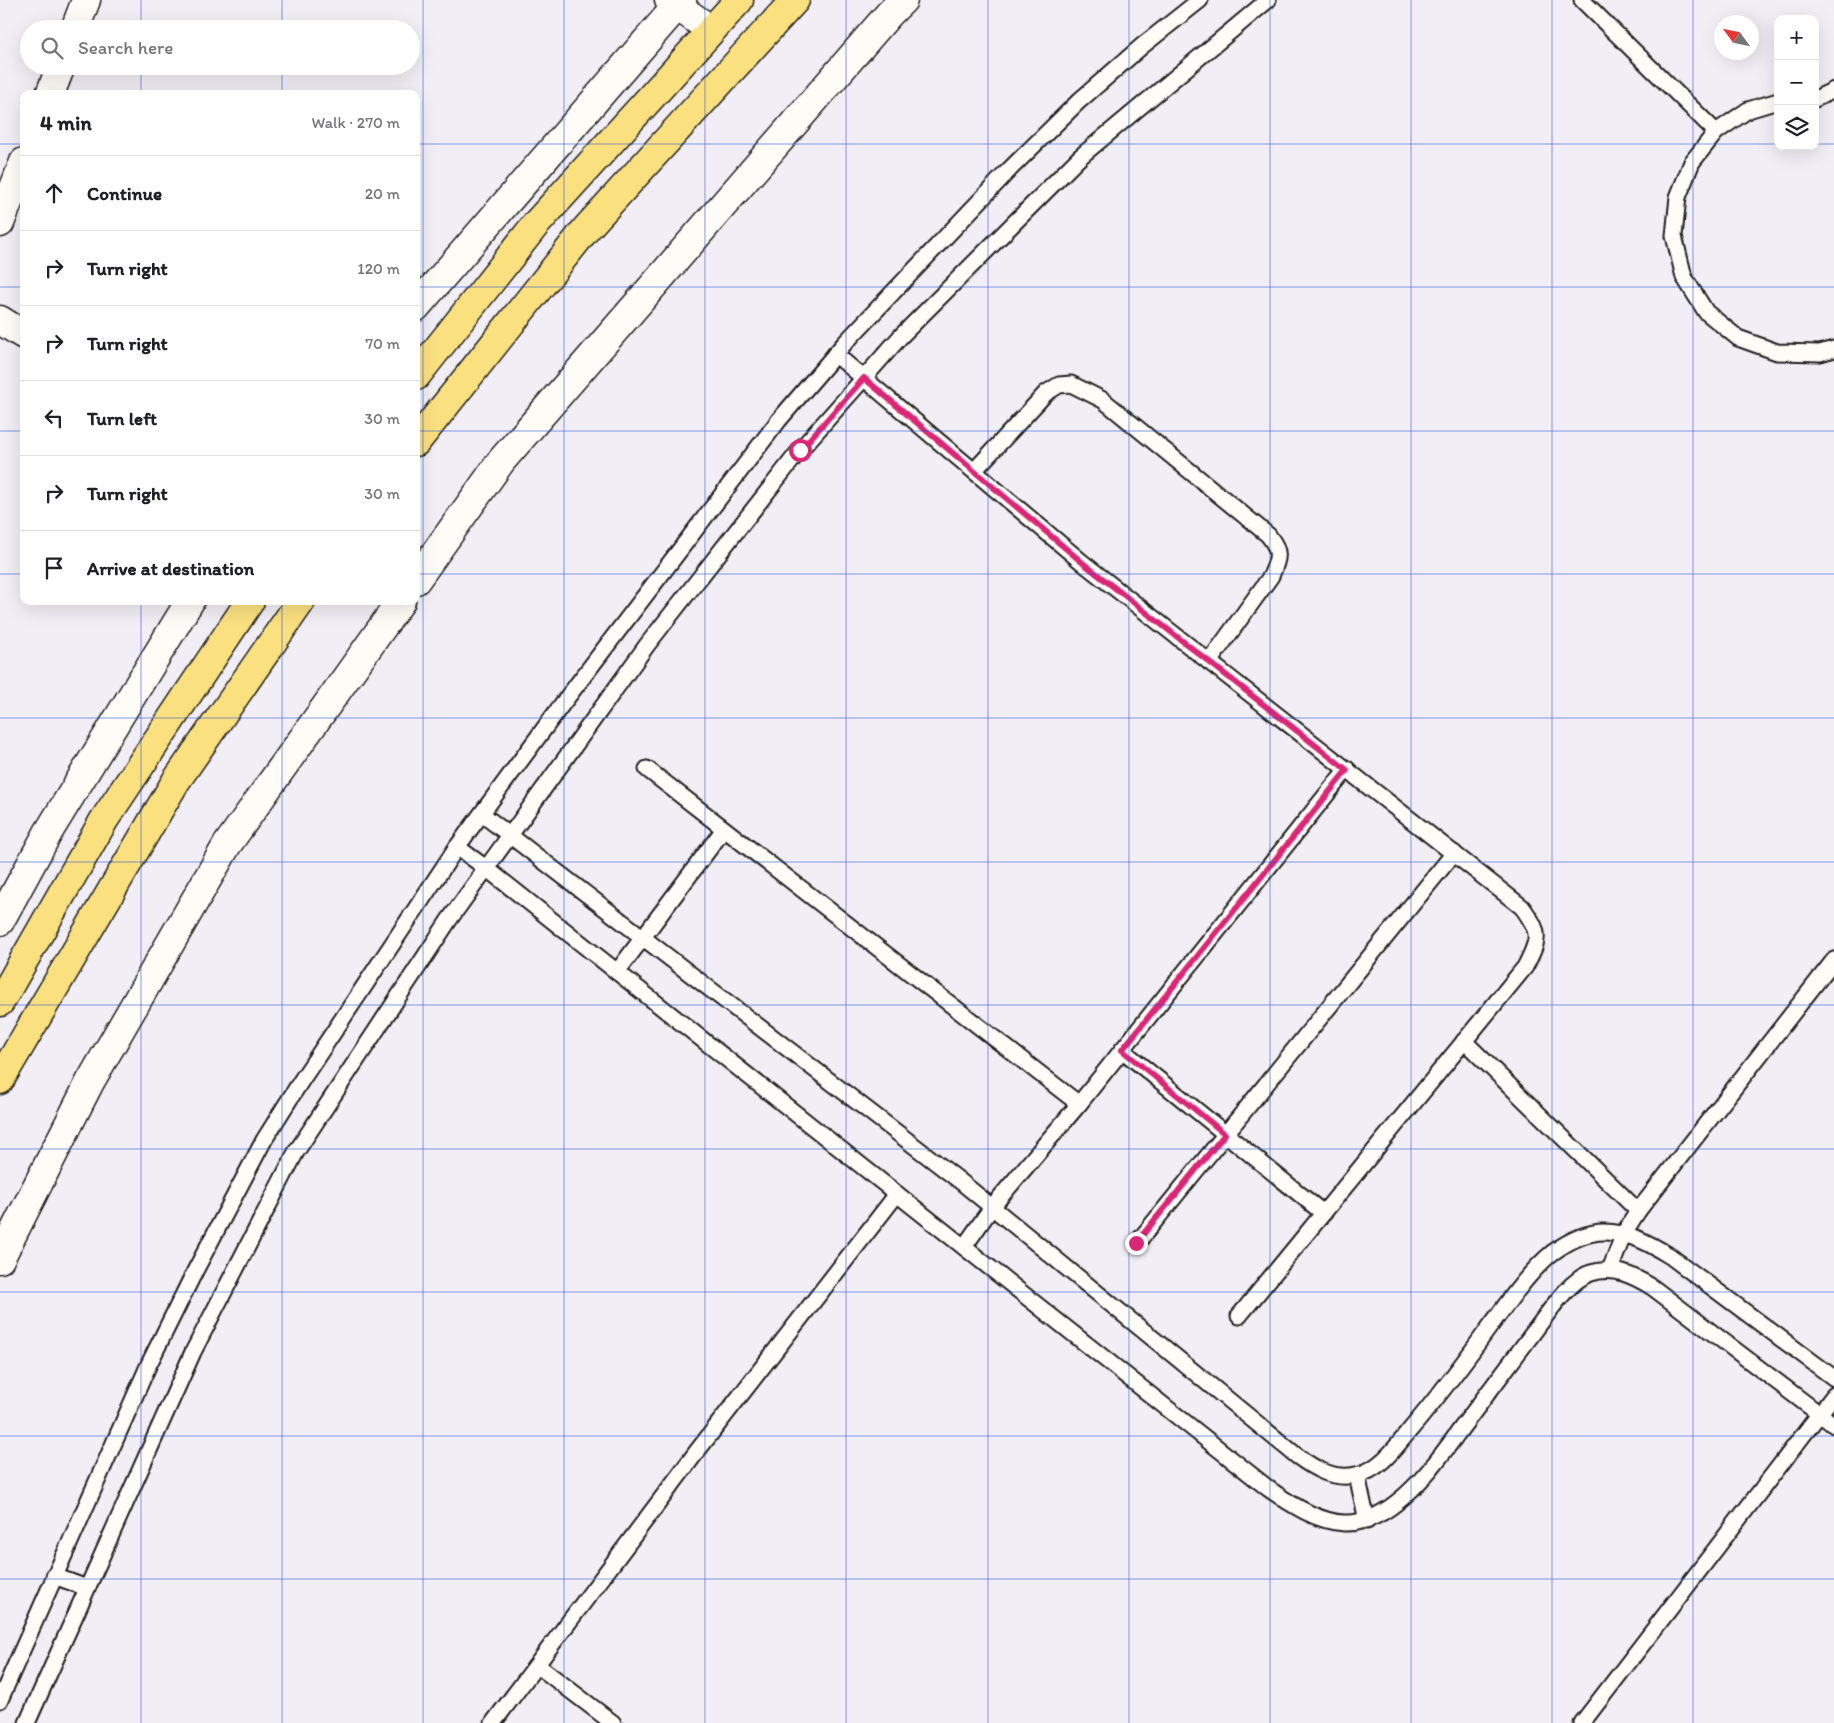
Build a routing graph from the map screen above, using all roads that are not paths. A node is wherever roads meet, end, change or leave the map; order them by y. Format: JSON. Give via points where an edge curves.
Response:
{"nodes":[{"id":1,"x":86,"y":0,"type":"edge"},
{"id":2,"x":740,"y":0,"type":"edge"},
{"id":3,"x":795,"y":0,"type":"edge"},
{"id":4,"x":903,"y":0,"type":"edge"},
{"id":5,"x":1200,"y":0,"type":"edge"},
{"id":6,"x":1268,"y":0,"type":"edge"},
{"id":7,"x":1582,"y":0,"type":"edge"},
{"id":8,"x":676,"y":2,"type":"edge"},
{"id":9,"x":78,"y":20,"type":"edge"},
{"id":10,"x":711,"y":30,"type":"junction"},
{"id":11,"x":57,"y":75,"type":"edge"},
{"id":12,"x":52,"y":90,"type":"edge"},
{"id":13,"x":1834,"y":90,"type":"edge"},
{"id":14,"x":1819,"y":97,"type":"edge"},
{"id":15,"x":1819,"y":100,"type":"edge"},
{"id":16,"x":1774,"y":102,"type":"edge"},
{"id":17,"x":1834,"y":103,"type":"edge"},
{"id":18,"x":1716,"y":132,"type":"junction"},
{"id":19,"x":20,"y":172,"type":"edge"},
{"id":20,"x":0,"y":223,"type":"edge"},
{"id":21,"x":420,"y":302,"type":"edge"},
{"id":22,"x":0,"y":320,"type":"edge"},
{"id":23,"x":20,"y":332,"type":"edge"},
{"id":24,"x":1834,"y":349,"type":"edge"},
{"id":25,"x":835,"y":354,"type":"junction"},
{"id":26,"x":420,"y":371,"type":"edge"},
{"id":27,"x":864,"y":378,"type":"junction"},
{"id":28,"x":420,"y":437,"type":"edge"},
{"id":29,"x":974,"y":471,"type":"junction"},
{"id":30,"x":420,"y":574,"type":"edge"},
{"id":31,"x":188,"y":605,"type":"edge"},
{"id":32,"x":247,"y":605,"type":"edge"},
{"id":33,"x":298,"y":605,"type":"edge"},
{"id":34,"x":398,"y":605,"type":"edge"},
{"id":35,"x":1209,"y":662,"type":"junction"},
{"id":36,"x":647,"y":769,"type":"dead end"},
{"id":37,"x":1347,"y":770,"type":"junction"},
{"id":38,"x":482,"y":814,"type":"junction"},
{"id":39,"x":724,"y":829,"type":"junction"},
{"id":40,"x":510,"y":835,"type":"junction"},
{"id":41,"x":457,"y":847,"type":"junction"},
{"id":42,"x":1454,"y":853,"type":"junction"},
{"id":43,"x":486,"y":868,"type":"junction"},
{"id":44,"x":0,"y":920,"type":"edge"},
{"id":45,"x":643,"y":937,"type":"junction"},
{"id":46,"x":1834,"y":960,"type":"edge"},
{"id":47,"x":617,"y":972,"type":"junction"},
{"id":48,"x":0,"y":1002,"type":"edge"},
{"id":49,"x":1464,"y":1041,"type":"junction"},
{"id":50,"x":1122,"y":1050,"type":"junction"},
{"id":51,"x":0,"y":1080,"type":"edge"},
{"id":52,"x":1079,"y":1104,"type":"junction"},
{"id":53,"x":1225,"y":1134,"type":"junction"},
{"id":54,"x":897,"y":1194,"type":"junction"},
{"id":55,"x":992,"y":1208,"type":"junction"},
{"id":56,"x":1638,"y":1211,"type":"junction"},
{"id":57,"x":1323,"y":1212,"type":"junction"},
{"id":58,"x":1624,"y":1233,"type":"junction"},
{"id":59,"x":1136,"y":1243,"type":"dead end"},
{"id":60,"x":964,"y":1247,"type":"junction"},
{"id":61,"x":0,"y":1259,"type":"edge"},
{"id":62,"x":1610,"y":1270,"type":"junction"},
{"id":63,"x":1239,"y":1316,"type":"dead end"},
{"id":64,"x":1834,"y":1378,"type":"edge"},
{"id":65,"x":1834,"y":1396,"type":"edge"},
{"id":66,"x":1820,"y":1413,"type":"junction"},
{"id":67,"x":1834,"y":1425,"type":"edge"},
{"id":68,"x":1357,"y":1475,"type":"junction"},
{"id":69,"x":1367,"y":1521,"type":"junction"},
{"id":70,"x":54,"y":1576,"type":"junction"},
{"id":71,"x":87,"y":1588,"type":"junction"},
{"id":72,"x":537,"y":1665,"type":"junction"},
{"id":73,"x":0,"y":1700,"type":"edge"},
{"id":74,"x":27,"y":1723,"type":"edge"},
{"id":75,"x":493,"y":1723,"type":"edge"},
{"id":76,"x":612,"y":1723,"type":"edge"},
{"id":77,"x":1582,"y":1723,"type":"edge"}],
"edges":[{"from":1,"to":9,"type":"street"},
{"from":2,"to":10,"type":"highway"},
{"from":3,"to":28,"type":"highway","via":[[586,229]]},
{"from":4,"to":30,"type":"street","via":[[502,460]]},
{"from":5,"to":25,"type":"lane","via":[[1079,101],[1003,176]]},
{"from":6,"to":27,"type":"lane","via":[[1080,157],[901,336]]},
{"from":7,"to":18,"type":"lane"},
{"from":8,"to":10,"type":"street"},
{"from":8,"to":21,"type":"street"},
{"from":10,"to":26,"type":"highway","via":[[536,224]]},
{"from":11,"to":12,"type":"street"},
{"from":13,"to":14,"type":"lane"},
{"from":15,"to":17,"type":"lane"},
{"from":16,"to":18,"type":"lane","via":[[1748,110]]},
{"from":18,"to":24,"type":"lane","via":[[1692,162],[1678,197],[1674,236],[1684,276],[1706,312],[1738,338],[1778,352],[1820,354]]},
{"from":19,"to":20,"type":"street"},
{"from":22,"to":23,"type":"street"},
{"from":25,"to":27,"type":"lane"},
{"from":25,"to":38,"type":"lane","via":[[779,420]]},
{"from":27,"to":29,"type":"lane"},
{"from":27,"to":40,"type":"lane","via":[[800,450],[647,645]]},
{"from":29,"to":35,"type":"lane","via":[[1083,563]]},
{"from":29,"to":35,"type":"lane","via":[[1046,393],[1058,385],[1071,384],[1104,400],[1268,535],[1278,550],[1271,576]]},
{"from":31,"to":44,"type":"street","via":[[49,831]]},
{"from":32,"to":48,"type":"highway","via":[[104,820]]},
{"from":33,"to":51,"type":"highway","via":[[176,780]]},
{"from":34,"to":61,"type":"street","via":[[226,846],[90,1082]]},
{"from":35,"to":37,"type":"lane"},
{"from":36,"to":39,"type":"lane"},
{"from":37,"to":42,"type":"lane"},
{"from":37,"to":50,"type":"lane"},
{"from":38,"to":40,"type":"lane"},
{"from":38,"to":41,"type":"lane"},
{"from":39,"to":45,"type":"lane"},
{"from":39,"to":52,"type":"lane"},
{"from":40,"to":43,"type":"lane"},
{"from":40,"to":45,"type":"lane"},
{"from":41,"to":43,"type":"lane"},
{"from":41,"to":70,"type":"lane","via":[[264,1140],[149,1364]]},
{"from":42,"to":49,"type":"lane","via":[[1522,907],[1538,936],[1525,967]]},
{"from":42,"to":53,"type":"lane"},
{"from":43,"to":47,"type":"lane"},
{"from":43,"to":71,"type":"lane","via":[[296,1152],[193,1352]]},
{"from":45,"to":47,"type":"lane"},
{"from":45,"to":55,"type":"lane"},
{"from":46,"to":56,"type":"lane"},
{"from":47,"to":54,"type":"lane"},
{"from":49,"to":56,"type":"lane"},
{"from":49,"to":57,"type":"lane"},
{"from":50,"to":52,"type":"lane"},
{"from":50,"to":53,"type":"lane"},
{"from":52,"to":55,"type":"lane"},
{"from":53,"to":57,"type":"lane"},
{"from":53,"to":59,"type":"lane"},
{"from":54,"to":60,"type":"lane"},
{"from":54,"to":72,"type":"lane","via":[[698,1450]]},
{"from":55,"to":60,"type":"lane"},
{"from":55,"to":68,"type":"lane","via":[[1297,1456],[1318,1471],[1335,1476]]},
{"from":56,"to":58,"type":"lane"},
{"from":57,"to":63,"type":"lane"},
{"from":58,"to":62,"type":"lane"},
{"from":58,"to":64,"type":"lane","via":[[1670,1256]]},
{"from":58,"to":68,"type":"lane","via":[[1602,1232],[1574,1238],[1551,1254],[1519,1288],[1397,1446],[1376,1466]]},
{"from":60,"to":69,"type":"lane","via":[[1290,1503],[1316,1516],[1344,1524]]},
{"from":62,"to":66,"type":"lane","via":[[1631,1274],[1652,1287]]},
{"from":62,"to":69,"type":"lane","via":[[1590,1273],[1572,1285],[1430,1469],[1396,1503]]},
{"from":65,"to":66,"type":"lane"},
{"from":66,"to":67,"type":"lane"},
{"from":66,"to":77,"type":"lane"},
{"from":68,"to":69,"type":"lane"},
{"from":70,"to":71,"type":"lane"},
{"from":70,"to":73,"type":"lane"},
{"from":71,"to":74,"type":"lane"},
{"from":72,"to":75,"type":"lane"},
{"from":72,"to":76,"type":"lane"}]}
